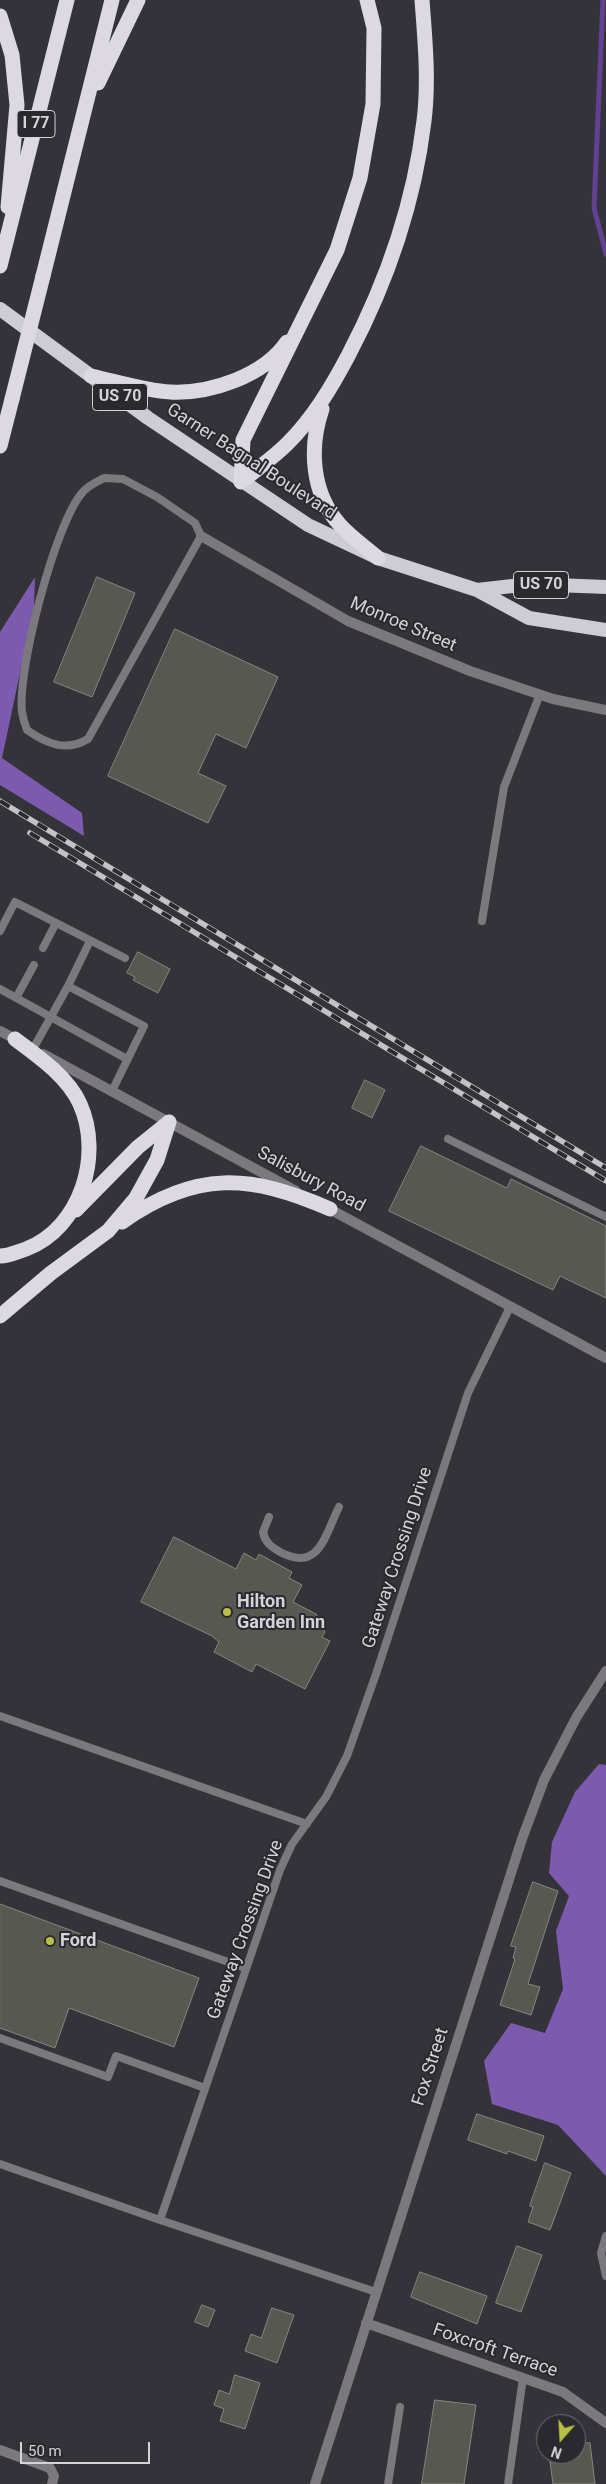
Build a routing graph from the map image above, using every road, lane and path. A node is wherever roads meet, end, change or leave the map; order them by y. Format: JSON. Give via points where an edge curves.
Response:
{"nodes":[{"id":1,"x":67,"y":0,"type":"edge"},
{"id":2,"x":112,"y":0,"type":"edge"},
{"id":3,"x":138,"y":0,"type":"edge"},
{"id":4,"x":367,"y":0,"type":"edge"},
{"id":5,"x":422,"y":0,"type":"edge"},
{"id":6,"x":0,"y":16,"type":"edge"},
{"id":7,"x":85,"y":111,"type":"junction"},
{"id":8,"x":5,"y":247,"type":"junction"},
{"id":9,"x":0,"y":266,"type":"edge"},
{"id":10,"x":0,"y":309,"type":"edge"},
{"id":11,"x":304,"y":318,"type":"junction"},
{"id":12,"x":91,"y":376,"type":"junction"},
{"id":13,"x":325,"y":398,"type":"junction"},
{"id":14,"x":0,"y":446,"type":"edge"},
{"id":15,"x":241,"y":482,"type":"junction"},
{"id":16,"x":201,"y":536,"type":"junction"},
{"id":17,"x":378,"y":558,"type":"junction"},
{"id":18,"x":606,"y":587,"type":"edge"},
{"id":19,"x":477,"y":590,"type":"junction"},
{"id":20,"x":606,"y":630,"type":"edge"},
{"id":21,"x":540,"y":694,"type":"junction"},
{"id":22,"x":606,"y":710,"type":"edge"},
{"id":23,"x":482,"y":921,"type":"dead end"},
{"id":24,"x":56,"y":923,"type":"junction"},
{"id":25,"x":0,"y":932,"type":"edge"},
{"id":26,"x":90,"y":941,"type":"junction"},
{"id":27,"x":43,"y":948,"type":"dead end"},
{"id":28,"x":125,"y":958,"type":"dead end"},
{"id":29,"x":34,"y":965,"type":"dead end"},
{"id":30,"x":68,"y":986,"type":"junction"},
{"id":31,"x":0,"y":990,"type":"edge"},
{"id":32,"x":16,"y":998,"type":"junction"},
{"id":33,"x":50,"y":1017,"type":"junction"},
{"id":34,"x":0,"y":1031,"type":"edge"},
{"id":35,"x":15,"y":1039,"type":"junction"},
{"id":36,"x":33,"y":1049,"type":"junction"},
{"id":37,"x":127,"y":1059,"type":"junction"},
{"id":38,"x":112,"y":1091,"type":"junction"},
{"id":39,"x":169,"y":1122,"type":"junction"},
{"id":40,"x":448,"y":1139,"type":"dead end"},
{"id":41,"x":330,"y":1209,"type":"junction"},
{"id":42,"x":606,"y":1217,"type":"edge"},
{"id":43,"x":65,"y":1221,"type":"junction"},
{"id":44,"x":108,"y":1231,"type":"junction"},
{"id":45,"x":0,"y":1256,"type":"edge"},
{"id":46,"x":510,"y":1307,"type":"junction"},
{"id":47,"x":0,"y":1316,"type":"edge"},
{"id":48,"x":606,"y":1358,"type":"edge"},
{"id":49,"x":339,"y":1507,"type":"dead end"},
{"id":50,"x":269,"y":1517,"type":"dead end"},
{"id":51,"x":606,"y":1670,"type":"edge"},
{"id":52,"x":0,"y":1716,"type":"edge"},
{"id":53,"x":307,"y":1824,"type":"junction"},
{"id":54,"x":0,"y":1881,"type":"edge"},
{"id":55,"x":245,"y":1968,"type":"junction"},
{"id":56,"x":0,"y":2038,"type":"edge"},
{"id":57,"x":205,"y":2088,"type":"junction"},
{"id":58,"x":0,"y":2164,"type":"edge"},
{"id":59,"x":160,"y":2220,"type":"junction"},
{"id":60,"x":606,"y":2236,"type":"edge"},
{"id":61,"x":606,"y":2276,"type":"edge"},
{"id":62,"x":376,"y":2292,"type":"junction"},
{"id":63,"x":366,"y":2323,"type":"junction"},
{"id":64,"x":523,"y":2378,"type":"junction"},
{"id":65,"x":400,"y":2407,"type":"dead end"},
{"id":66,"x":606,"y":2423,"type":"edge"},
{"id":67,"x":0,"y":2450,"type":"edge"},
{"id":68,"x":52,"y":2484,"type":"edge"},
{"id":69,"x":314,"y":2484,"type":"edge"},
{"id":70,"x":388,"y":2484,"type":"edge"},
{"id":71,"x":508,"y":2484,"type":"edge"}],
"edges":[{"from":1,"to":8,"type":"highway","number":"I 77"},
{"from":2,"to":7,"type":"highway","number":"I 77"},
{"from":3,"to":7,"type":"highway"},
{"from":4,"to":11,"type":"highway","via":[[374,28],[373,104],[360,178],[337,250]]},
{"from":5,"to":13,"type":"highway","via":[[426,48],[424,119],[413,189],[389,266],[363,328]]},
{"from":6,"to":8,"type":"highway","via":[[12,54],[17,105]]},
{"from":7,"to":14,"type":"highway","number":"I 77","bridge":true},
{"from":8,"to":9,"type":"highway","number":"I 77"},
{"from":10,"to":12,"type":"highway","name":"Garner Bagnal Boulevard","number":"US 70"},
{"from":11,"to":12,"type":"highway","via":[[284,346],[254,372],[214,389],[170,392]]},
{"from":11,"to":15,"type":"highway","via":[[243,440]]},
{"from":12,"to":15,"type":"highway","name":"Garner Bagnal Boulevard","number":"US 70"},
{"from":13,"to":15,"type":"highway","via":[[288,444]]},
{"from":13,"to":17,"type":"highway","via":[[314,438],[314,463],[322,496],[339,524]]},
{"from":15,"to":17,"type":"highway","name":"Garner Bagnal Boulevard","number":"US 70","via":[[308,525]]},
{"from":16,"to":16,"type":"lane","via":[[88,739],[76,746],[62,746],[40,739],[27,730],[22,712],[25,678],[39,600],[64,522],[83,491],[104,478],[123,479],[195,523]]},
{"from":16,"to":21,"type":"street","name":"Monroe Street","via":[[348,620],[470,671]]},
{"from":17,"to":19,"type":"highway","name":"Garner Bagnal Boulevard","number":"US 70"},
{"from":18,"to":19,"type":"highway","name":"Garner Bagnal Boulevard","number":"US 70","via":[[530,584]]},
{"from":19,"to":20,"type":"highway","name":"Garner Bagnal Boulevard","number":"US 70","via":[[529,618]]},
{"from":21,"to":22,"type":"street","name":"Monroe Street"},
{"from":21,"to":23,"type":"lane","via":[[504,787]]},
{"from":24,"to":25,"type":"lane","via":[[15,902]]},
{"from":24,"to":26,"type":"lane"},
{"from":24,"to":27,"type":"lane"},
{"from":26,"to":28,"type":"lane"},
{"from":26,"to":30,"type":"lane"},
{"from":29,"to":32,"type":"lane"},
{"from":30,"to":33,"type":"lane"},
{"from":30,"to":37,"type":"lane","via":[[144,1026]]},
{"from":31,"to":32,"type":"lane"},
{"from":32,"to":33,"type":"lane"},
{"from":33,"to":36,"type":"lane"},
{"from":33,"to":37,"type":"lane"},
{"from":34,"to":35,"type":"street","name":"Salisbury Road"},
{"from":35,"to":36,"type":"street","name":"Salisbury Road"},
{"from":35,"to":43,"type":"highway","via":[[51,1066],[79,1102],[89,1129],[90,1157],[77,1202]]},
{"from":36,"to":38,"type":"street","name":"Salisbury Road"},
{"from":37,"to":38,"type":"lane"},
{"from":38,"to":39,"type":"street","name":"Salisbury Road"},
{"from":39,"to":41,"type":"street","name":"Salisbury Road"},
{"from":39,"to":43,"type":"highway","via":[[138,1147]]},
{"from":39,"to":44,"type":"highway","via":[[153,1168],[136,1198]]},
{"from":40,"to":42,"type":"lane"},
{"from":41,"to":44,"type":"highway","via":[[298,1195],[242,1182],[194,1186],[149,1204]]},
{"from":41,"to":46,"type":"street","name":"Salisbury Road"},
{"from":43,"to":45,"type":"highway","via":[[40,1244]]},
{"from":44,"to":47,"type":"highway"},
{"from":46,"to":48,"type":"street","name":"Salisbury Road"},
{"from":46,"to":53,"type":"lane","name":"Gateway Crossing Drive","via":[[468,1393],[347,1756],[326,1797]]},
{"from":49,"to":50,"type":"lane","via":[[314,1554],[303,1560],[293,1559],[269,1544],[264,1532]]},
{"from":51,"to":62,"type":"street","name":"Fox Street","via":[[576,1718],[544,1780],[525,1831]]},
{"from":52,"to":53,"type":"lane"},
{"from":53,"to":55,"type":"lane","name":"Gateway Crossing Drive","via":[[286,1856]]},
{"from":54,"to":55,"type":"lane"},
{"from":55,"to":57,"type":"lane","name":"Gateway Crossing Drive"},
{"from":56,"to":57,"type":"lane","via":[[108,2077],[116,2056]]},
{"from":57,"to":59,"type":"lane","name":"Gateway Crossing Drive"},
{"from":58,"to":59,"type":"lane"},
{"from":59,"to":62,"type":"lane"},
{"from":60,"to":61,"type":"lane","via":[[601,2253]]},
{"from":62,"to":63,"type":"street","name":"Fox Street"},
{"from":63,"to":64,"type":"street","name":"Foxcroft Terrace"},
{"from":63,"to":69,"type":"street","name":"Fox Street"},
{"from":64,"to":66,"type":"street","name":"Foxcroft Terrace","via":[[563,2392]]},
{"from":64,"to":71,"type":"lane"},
{"from":65,"to":70,"type":"lane"},
{"from":67,"to":68,"type":"street","via":[[50,2468],[54,2476]]}]}
